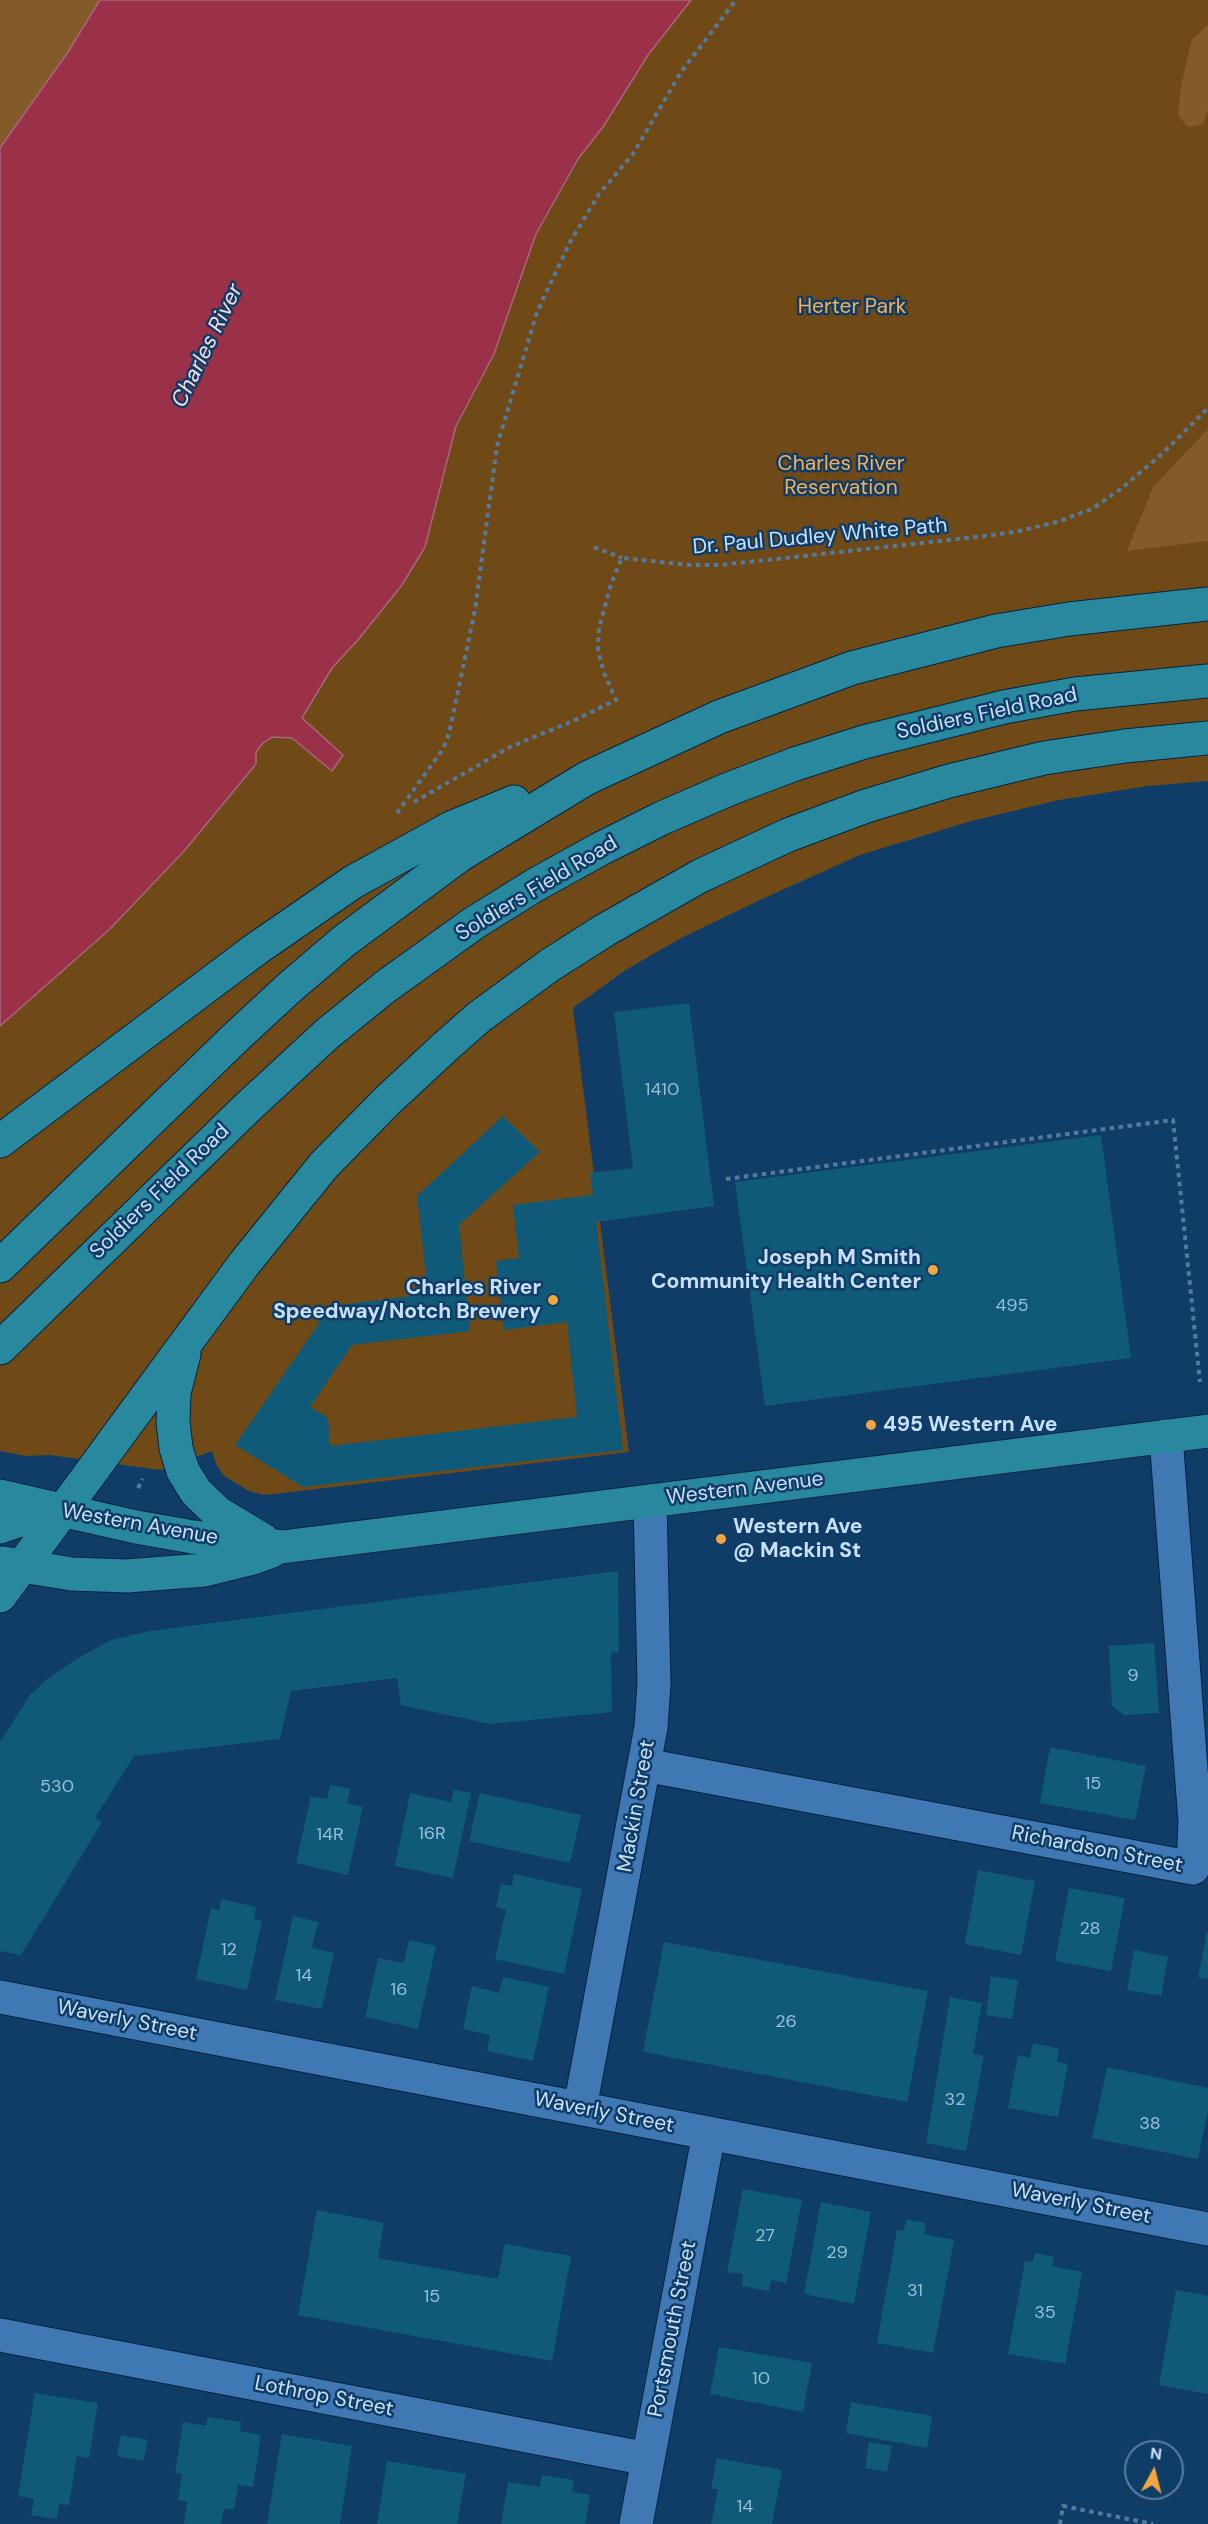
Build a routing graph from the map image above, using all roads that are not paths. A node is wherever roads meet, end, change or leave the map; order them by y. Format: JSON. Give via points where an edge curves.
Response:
{"nodes":[{"id":1,"x":1208,"y":604,"type":"edge"},
{"id":2,"x":1208,"y":681,"type":"edge"},
{"id":3,"x":1208,"y":738,"type":"edge"},
{"id":4,"x":587,"y":778,"type":"junction"},
{"id":5,"x":28,"y":1122,"type":"junction"},
{"id":6,"x":0,"y":1141,"type":"edge"},
{"id":7,"x":0,"y":1146,"type":"edge"},
{"id":8,"x":0,"y":1266,"type":"edge"},
{"id":9,"x":187,"y":1341,"type":"junction"},
{"id":10,"x":0,"y":1348,"type":"edge"},
{"id":11,"x":1208,"y":1431,"type":"edge"},
{"id":12,"x":1166,"y":1436,"type":"junction"},
{"id":13,"x":0,"y":1496,"type":"edge"},
{"id":14,"x":650,"y":1501,"type":"junction"},
{"id":15,"x":62,"y":1512,"type":"junction"},
{"id":16,"x":0,"y":1527,"type":"edge"},
{"id":17,"x":282,"y":1547,"type":"junction"},
{"id":18,"x":11,"y":1564,"type":"edge"},
{"id":19,"x":0,"y":1596,"type":"edge"},
{"id":20,"x":645,"y":1766,"type":"junction"},
{"id":21,"x":0,"y":1997,"type":"edge"},
{"id":22,"x":580,"y":2108,"type":"junction"},
{"id":23,"x":709,"y":2133,"type":"junction"},
{"id":24,"x":1208,"y":2229,"type":"edge"},
{"id":25,"x":0,"y":2335,"type":"edge"},
{"id":26,"x":648,"y":2459,"type":"junction"},
{"id":27,"x":636,"y":2524,"type":"edge"}],
"edges":[{"from":1,"to":4,"type":"main road","via":[[1058,620],[904,653],[842,671],[730,713]]},
{"from":2,"to":10,"type":"main road","name":"Soldiers Field Road","via":[[1075,694],[1004,707],[864,742],[729,789],[600,849],[474,923],[335,1028]]},
{"from":3,"to":9,"type":"main road","via":[[1044,758],[910,792],[788,835],[700,876],[634,913],[550,965],[479,1017],[388,1100],[331,1157],[283,1214]]},
{"from":4,"to":5,"type":"main road","via":[[451,828],[353,882],[256,949]]},
{"from":4,"to":8,"type":"main road","via":[[460,855],[336,948],[235,1038]]},
{"from":5,"to":6,"type":"main road"},
{"from":5,"to":7,"type":"main road"},
{"from":9,"to":15,"type":"main road"},
{"from":9,"to":17,"type":"main road","via":[[173,1408],[174,1435],[183,1471],[196,1492],[218,1513],[254,1536]]},
{"from":11,"to":12,"type":"main road","name":"Western Avenue"},
{"from":12,"to":14,"type":"main road","name":"Western Avenue"},
{"from":12,"to":20,"type":"street","name":"Richardson Street","via":[[1195,1822],[1193,1868]]},
{"from":13,"to":15,"type":"main road","name":"Western Avenue"},
{"from":14,"to":17,"type":"main road","name":"Western Avenue"},
{"from":14,"to":20,"type":"street","name":"Mackin Street","via":[[654,1684]]},
{"from":15,"to":16,"type":"main road"},
{"from":15,"to":17,"type":"main road","name":"Western Avenue","via":[[193,1537]]},
{"from":15,"to":18,"type":"main road"},
{"from":17,"to":18,"type":"main road","name":"Western Avenue","via":[[229,1565],[151,1575],[72,1574]]},
{"from":18,"to":19,"type":"main road"},
{"from":20,"to":22,"type":"street","name":"Mackin Street"},
{"from":21,"to":22,"type":"street","name":"Waverly Street"},
{"from":22,"to":23,"type":"street","name":"Waverly Street"},
{"from":23,"to":24,"type":"street","name":"Waverly Street"},
{"from":23,"to":26,"type":"street","name":"Portsmouth Street"},
{"from":25,"to":26,"type":"street","name":"Lothrop Street"},
{"from":26,"to":27,"type":"street","name":"Portsmouth Street"}]}
